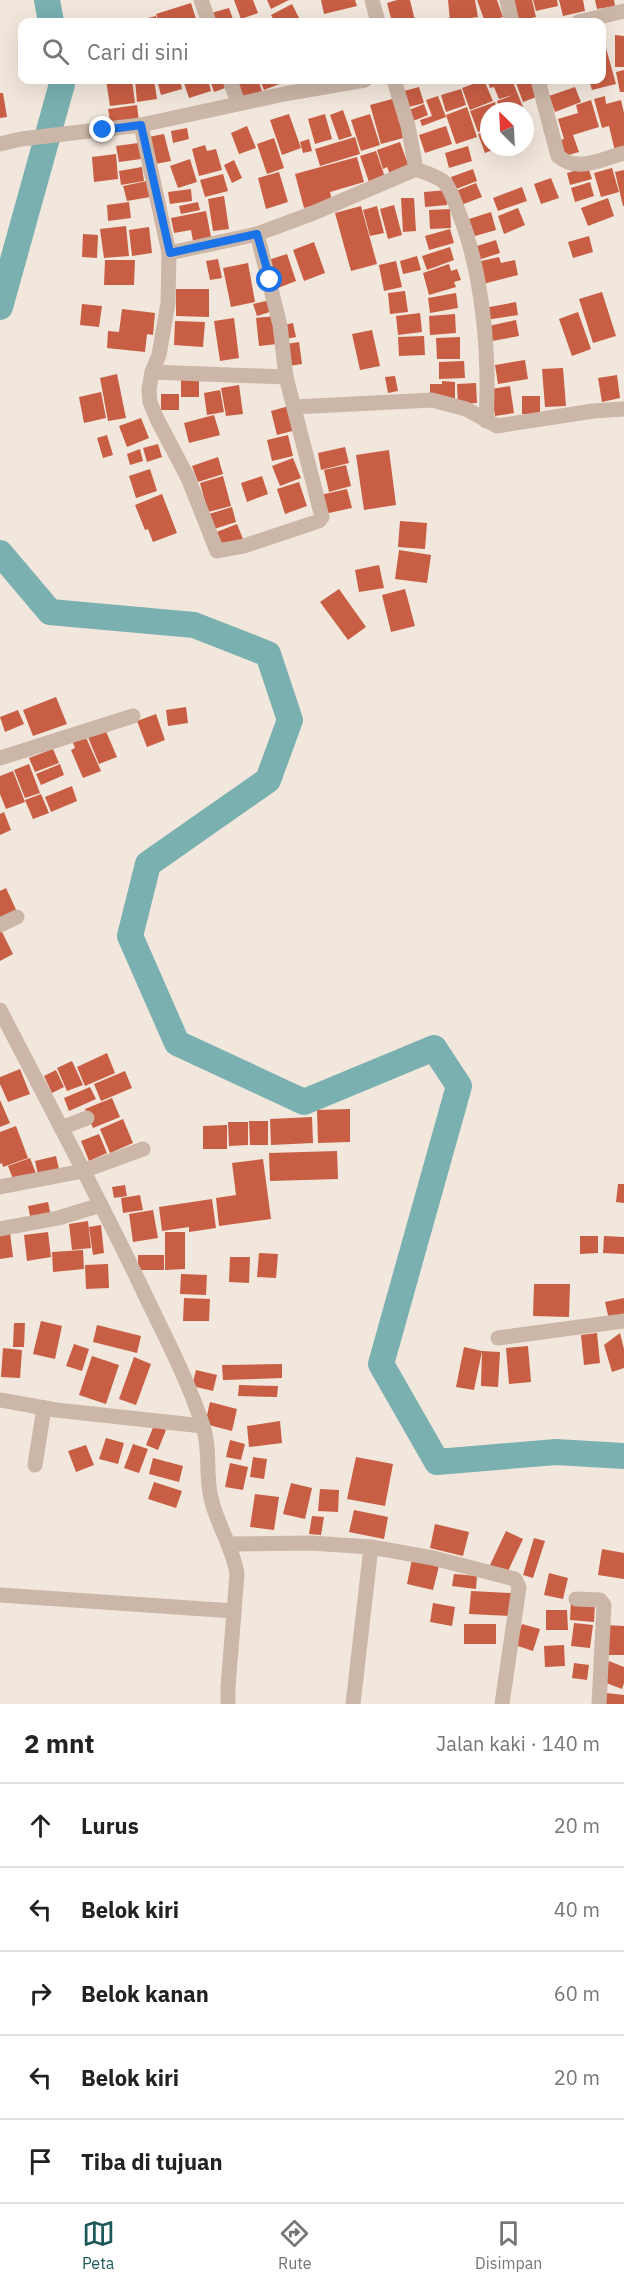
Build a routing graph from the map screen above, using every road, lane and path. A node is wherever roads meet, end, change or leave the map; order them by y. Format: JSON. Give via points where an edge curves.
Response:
{"nodes":[{"id":1,"x":201,"y":0,"type":"edge"},
{"id":2,"x":372,"y":0,"type":"edge"},
{"id":3,"x":507,"y":0,"type":"edge"},
{"id":4,"x":624,"y":11,"type":"edge"},
{"id":5,"x":208,"y":18,"type":"edge"},
{"id":6,"x":377,"y":18,"type":"edge"},
{"id":7,"x":511,"y":18,"type":"edge"},
{"id":8,"x":595,"y":18,"type":"edge"},
{"id":9,"x":231,"y":84,"type":"edge"},
{"id":10,"x":343,"y":84,"type":"edge"},
{"id":11,"x":395,"y":84,"type":"edge"},
{"id":12,"x":539,"y":84,"type":"edge"},
{"id":13,"x":238,"y":103,"type":"junction"},
{"id":14,"x":141,"y":125,"type":"junction"},
{"id":15,"x":0,"y":144,"type":"edge"},
{"id":16,"x":624,"y":153,"type":"edge"},
{"id":17,"x":416,"y":169,"type":"junction"},
{"id":18,"x":257,"y":234,"type":"junction"},
{"id":19,"x":170,"y":253,"type":"junction"},
{"id":20,"x":152,"y":372,"type":"junction"},
{"id":21,"x":286,"y":377,"type":"junction"},
{"id":22,"x":294,"y":407,"type":"junction"},
{"id":23,"x":624,"y":409,"type":"edge"},
{"id":24,"x":486,"y":421,"type":"junction"},
{"id":25,"x":133,"y":716,"type":"dead end"},
{"id":26,"x":0,"y":758,"type":"edge"},
{"id":27,"x":17,"y":917,"type":"dead end"},
{"id":28,"x":0,"y":925,"type":"edge"},
{"id":29,"x":0,"y":1010,"type":"edge"},
{"id":30,"x":87,"y":1118,"type":"dead end"},
{"id":31,"x":61,"y":1128,"type":"junction"},
{"id":32,"x":143,"y":1149,"type":"dead end"},
{"id":33,"x":83,"y":1171,"type":"junction"},
{"id":34,"x":0,"y":1187,"type":"edge"},
{"id":35,"x":101,"y":1205,"type":"junction"},
{"id":36,"x":0,"y":1229,"type":"edge"},
{"id":37,"x":624,"y":1321,"type":"edge"},
{"id":38,"x":498,"y":1338,"type":"dead end"},
{"id":39,"x":0,"y":1400,"type":"edge"},
{"id":40,"x":44,"y":1408,"type":"junction"},
{"id":41,"x":203,"y":1426,"type":"junction"},
{"id":42,"x":36,"y":1465,"type":"dead end"},
{"id":43,"x":230,"y":1544,"type":"junction"},
{"id":44,"x":371,"y":1547,"type":"junction"},
{"id":45,"x":0,"y":1595,"type":"edge"},
{"id":46,"x":576,"y":1599,"type":"dead end"},
{"id":47,"x":234,"y":1611,"type":"junction"},
{"id":48,"x":228,"y":1704,"type":"edge"},
{"id":49,"x":353,"y":1704,"type":"edge"},
{"id":50,"x":502,"y":1704,"type":"edge"},
{"id":51,"x":599,"y":1704,"type":"edge"}],
"edges":[{"from":1,"to":5,"type":"street"},
{"from":2,"to":6,"type":"street"},
{"from":3,"to":7,"type":"street"},
{"from":4,"to":8,"type":"street"},
{"from":9,"to":13,"type":"street"},
{"from":10,"to":13,"type":"street"},
{"from":11,"to":17,"type":"street"},
{"from":12,"to":16,"type":"street","via":[[558,156],[567,164],[578,165]]},
{"from":13,"to":14,"type":"street"},
{"from":14,"to":15,"type":"street"},
{"from":14,"to":19,"type":"street"},
{"from":17,"to":18,"type":"street"},
{"from":17,"to":24,"type":"street","via":[[444,182],[466,231],[477,275],[488,380]]},
{"from":18,"to":19,"type":"street"},
{"from":18,"to":21,"type":"street","via":[[280,325]]},
{"from":19,"to":20,"type":"street","via":[[168,303]]},
{"from":20,"to":21,"type":"street"},
{"from":20,"to":22,"type":"street","via":[[150,402],[188,478],[217,551],[244,546],[322,517]]},
{"from":21,"to":22,"type":"street"},
{"from":22,"to":24,"type":"street","via":[[432,400],[466,409]]},
{"from":23,"to":24,"type":"street","via":[[497,426]]},
{"from":25,"to":26,"type":"street"},
{"from":27,"to":28,"type":"street"},
{"from":29,"to":31,"type":"street"},
{"from":30,"to":31,"type":"street"},
{"from":31,"to":33,"type":"street"},
{"from":32,"to":33,"type":"street"},
{"from":33,"to":34,"type":"street"},
{"from":33,"to":35,"type":"street"},
{"from":35,"to":36,"type":"street"},
{"from":35,"to":41,"type":"street","via":[[193,1397]]},
{"from":37,"to":38,"type":"street"},
{"from":39,"to":40,"type":"street"},
{"from":40,"to":41,"type":"street"},
{"from":40,"to":42,"type":"street"},
{"from":41,"to":43,"type":"street","via":[[211,1498]]},
{"from":43,"to":44,"type":"street"},
{"from":43,"to":47,"type":"street","via":[[237,1574]]},
{"from":44,"to":49,"type":"street"},
{"from":44,"to":50,"type":"street","via":[[433,1558],[518,1582]]},
{"from":45,"to":47,"type":"street"},
{"from":46,"to":51,"type":"street","via":[[600,1600],[604,1605]]},
{"from":47,"to":48,"type":"street"}]}
